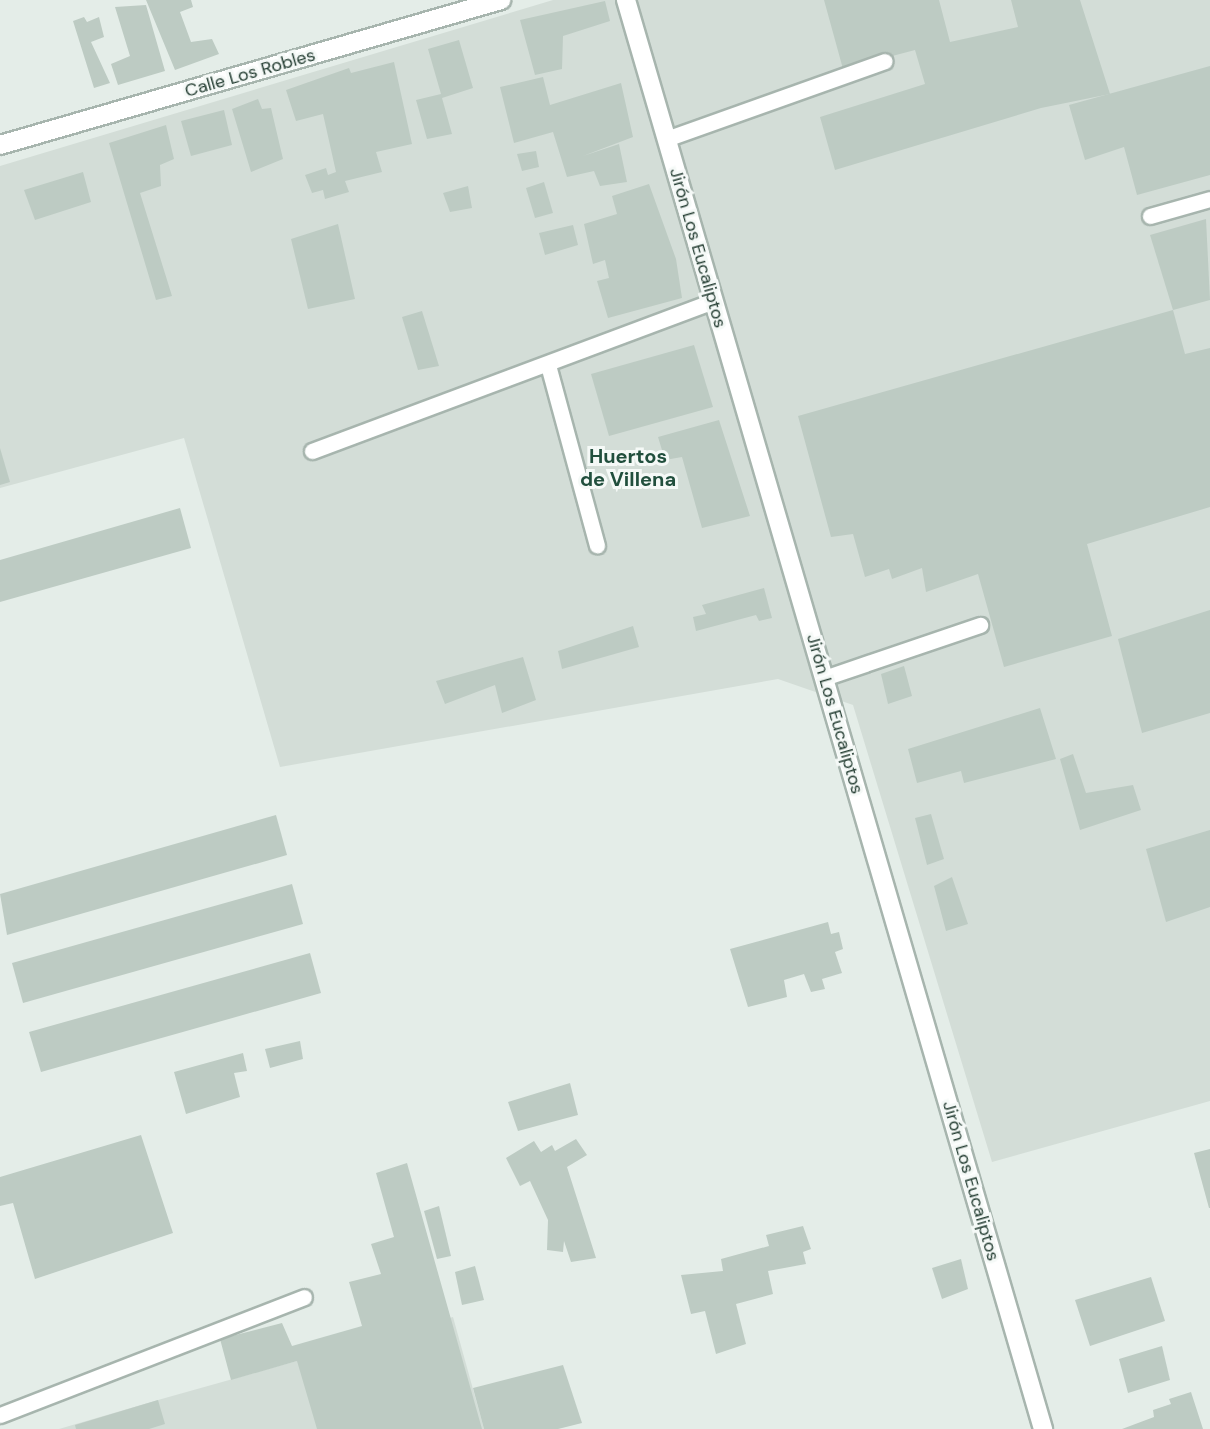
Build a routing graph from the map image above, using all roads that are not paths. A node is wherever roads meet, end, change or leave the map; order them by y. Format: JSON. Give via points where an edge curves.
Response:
{"nodes":[{"id":1,"x":501,"y":0,"type":"edge"},
{"id":2,"x":626,"y":0,"type":"edge"},
{"id":3,"x":885,"y":61,"type":"dead end"},
{"id":4,"x":666,"y":139,"type":"junction"},
{"id":5,"x":0,"y":145,"type":"edge"},
{"id":6,"x":1210,"y":199,"type":"edge"},
{"id":7,"x":1150,"y":216,"type":"dead end"},
{"id":8,"x":714,"y":301,"type":"junction"},
{"id":9,"x":548,"y":365,"type":"junction"},
{"id":10,"x":312,"y":451,"type":"dead end"},
{"id":11,"x":597,"y":545,"type":"dead end"},
{"id":12,"x":980,"y":625,"type":"dead end"},
{"id":13,"x":824,"y":678,"type":"junction"},
{"id":14,"x":304,"y":1297,"type":"dead end"},
{"id":15,"x":0,"y":1415,"type":"edge"},
{"id":16,"x":1043,"y":1429,"type":"edge"}],
"edges":[{"from":1,"to":5,"type":"street","name":"Calle Los Robles"},
{"from":2,"to":4,"type":"street","name":"Jirón Los Eucaliptos"},
{"from":3,"to":4,"type":"lane"},
{"from":4,"to":8,"type":"street","name":"Jirón Los Eucaliptos"},
{"from":6,"to":7,"type":"lane"},
{"from":8,"to":9,"type":"lane"},
{"from":8,"to":13,"type":"street","name":"Jirón Los Eucaliptos"},
{"from":9,"to":10,"type":"lane"},
{"from":9,"to":11,"type":"lane"},
{"from":12,"to":13,"type":"lane"},
{"from":13,"to":16,"type":"street","name":"Jirón Los Eucaliptos"},
{"from":14,"to":15,"type":"lane"}]}
